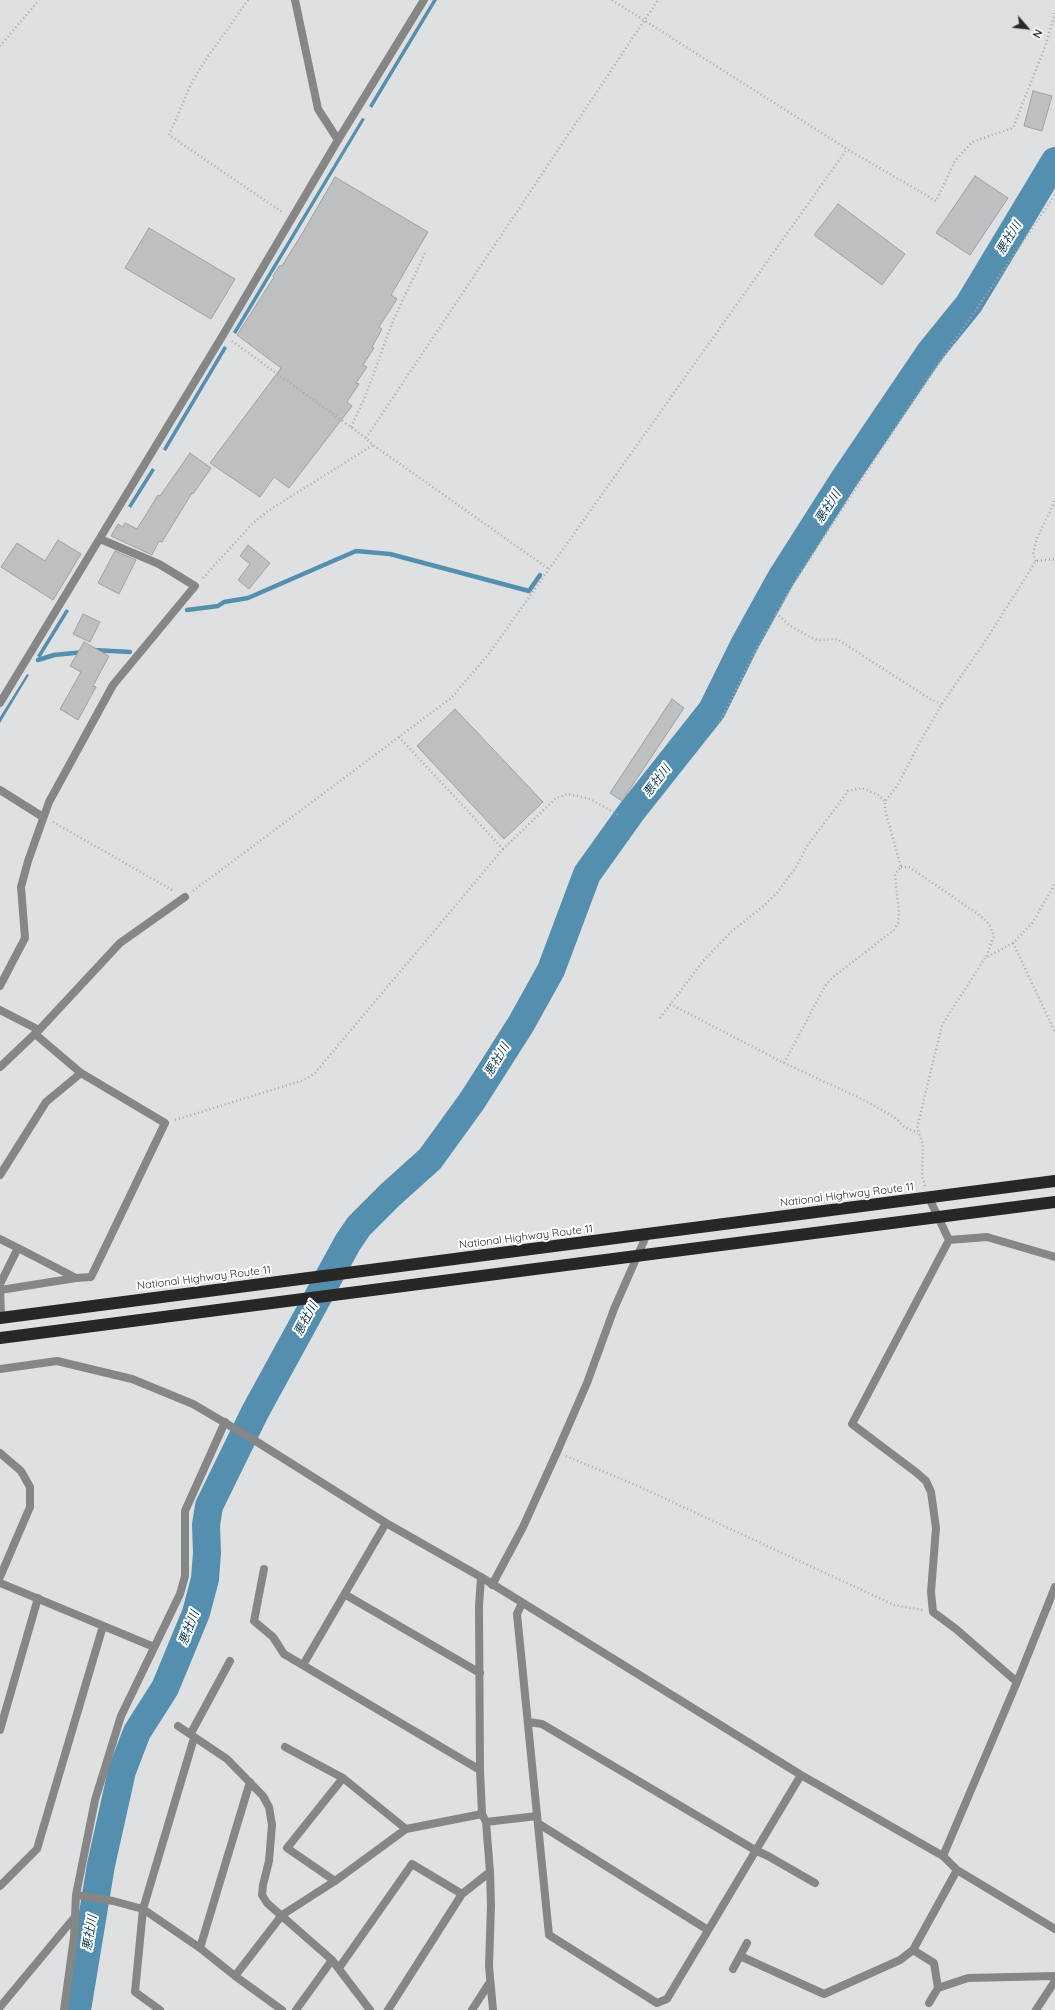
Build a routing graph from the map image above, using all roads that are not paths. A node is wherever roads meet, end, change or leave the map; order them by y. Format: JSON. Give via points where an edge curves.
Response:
{"nodes":[{"id":1,"x":295,"y":0,"type":"edge"},
{"id":2,"x":424,"y":0,"type":"edge"},
{"id":3,"x":338,"y":140,"type":"junction"},
{"id":4,"x":100,"y":539,"type":"junction"},
{"id":5,"x":0,"y":703,"type":"edge"},
{"id":6,"x":0,"y":790,"type":"edge"},
{"id":7,"x":43,"y":817,"type":"junction"},
{"id":8,"x":185,"y":897,"type":"road end"},
{"id":9,"x":0,"y":986,"type":"edge"},
{"id":10,"x":0,"y":1010,"type":"edge"},
{"id":11,"x":37,"y":1032,"type":"junction"},
{"id":12,"x":0,"y":1067,"type":"edge"},
{"id":13,"x":81,"y":1073,"type":"junction"},
{"id":14,"x":0,"y":1175,"type":"edge"},
{"id":15,"x":1055,"y":1181,"type":"edge"},
{"id":16,"x":929,"y":1198,"type":"junction"},
{"id":17,"x":1055,"y":1202,"type":"edge"},
{"id":18,"x":939,"y":1217,"type":"junction"},
{"id":19,"x":647,"y":1234,"type":"junction"},
{"id":20,"x":0,"y":1239,"type":"edge"},
{"id":21,"x":949,"y":1240,"type":"junction"},
{"id":22,"x":18,"y":1248,"type":"junction"},
{"id":23,"x":639,"y":1256,"type":"junction"},
{"id":24,"x":1055,"y":1257,"type":"edge"},
{"id":25,"x":76,"y":1278,"type":"junction"},
{"id":26,"x":0,"y":1290,"type":"edge"},
{"id":27,"x":0,"y":1318,"type":"edge"},
{"id":28,"x":0,"y":1338,"type":"edge"},
{"id":29,"x":0,"y":1370,"type":"edge"},
{"id":30,"x":225,"y":1422,"type":"junction"},
{"id":31,"x":0,"y":1453,"type":"edge"},
{"id":32,"x":386,"y":1523,"type":"junction"},
{"id":33,"x":264,"y":1569,"type":"dead end"},
{"id":34,"x":0,"y":1577,"type":"edge"},
{"id":35,"x":481,"y":1577,"type":"junction"},
{"id":36,"x":0,"y":1583,"type":"edge"},
{"id":37,"x":492,"y":1585,"type":"junction"},
{"id":38,"x":1055,"y":1587,"type":"edge"},
{"id":39,"x":346,"y":1595,"type":"junction"},
{"id":40,"x":38,"y":1598,"type":"junction"},
{"id":41,"x":522,"y":1603,"type":"junction"},
{"id":42,"x":103,"y":1626,"type":"junction"},
{"id":43,"x":154,"y":1647,"type":"junction"},
{"id":44,"x":230,"y":1661,"type":"dead end"},
{"id":45,"x":304,"y":1666,"type":"junction"},
{"id":46,"x":480,"y":1673,"type":"junction"},
{"id":47,"x":1017,"y":1682,"type":"junction"},
{"id":48,"x":529,"y":1722,"type":"junction"},
{"id":49,"x":178,"y":1726,"type":"dead end"},
{"id":50,"x":0,"y":1730,"type":"edge"},
{"id":51,"x":193,"y":1736,"type":"junction"},
{"id":52,"x":285,"y":1747,"type":"dead end"},
{"id":53,"x":480,"y":1770,"type":"junction"},
{"id":54,"x":801,"y":1775,"type":"junction"},
{"id":55,"x":343,"y":1778,"type":"junction"},
{"id":56,"x":250,"y":1782,"type":"junction"},
{"id":57,"x":482,"y":1814,"type":"junction"},
{"id":58,"x":538,"y":1820,"type":"junction"},
{"id":59,"x":486,"y":1822,"type":"junction"},
{"id":60,"x":406,"y":1829,"type":"junction"},
{"id":61,"x":755,"y":1850,"type":"junction"},
{"id":62,"x":943,"y":1856,"type":"junction"},
{"id":63,"x":958,"y":1870,"type":"junction"},
{"id":64,"x":490,"y":1872,"type":"junction"},
{"id":65,"x":335,"y":1881,"type":"junction"},
{"id":66,"x":815,"y":1883,"type":"dead end"},
{"id":67,"x":0,"y":1886,"type":"edge"},
{"id":68,"x":462,"y":1894,"type":"junction"},
{"id":69,"x":76,"y":1895,"type":"junction"},
{"id":70,"x":143,"y":1909,"type":"junction"},
{"id":71,"x":282,"y":1915,"type":"junction"},
{"id":72,"x":74,"y":1918,"type":"junction"},
{"id":73,"x":1055,"y":1929,"type":"edge"},
{"id":74,"x":708,"y":1930,"type":"junction"},
{"id":75,"x":747,"y":1943,"type":"dead end"},
{"id":76,"x":200,"y":1948,"type":"junction"},
{"id":77,"x":913,"y":1950,"type":"junction"},
{"id":78,"x":740,"y":1956,"type":"junction"},
{"id":79,"x":332,"y":1960,"type":"junction"},
{"id":80,"x":339,"y":1968,"type":"junction"},
{"id":81,"x":733,"y":1969,"type":"dead end"},
{"id":82,"x":235,"y":1976,"type":"junction"},
{"id":83,"x":1055,"y":1976,"type":"edge"},
{"id":84,"x":1055,"y":1981,"type":"edge"},
{"id":85,"x":490,"y":1982,"type":"junction"},
{"id":86,"x":938,"y":1988,"type":"junction"},
{"id":87,"x":929,"y":2003,"type":"dead end"},
{"id":88,"x":0,"y":2007,"type":"edge"},
{"id":89,"x":64,"y":2010,"type":"edge"},
{"id":90,"x":160,"y":2010,"type":"edge"},
{"id":91,"x":282,"y":2010,"type":"edge"},
{"id":92,"x":296,"y":2010,"type":"edge"},
{"id":93,"x":370,"y":2010,"type":"edge"},
{"id":94,"x":388,"y":2010,"type":"edge"},
{"id":95,"x":472,"y":2010,"type":"edge"},
{"id":96,"x":493,"y":2010,"type":"edge"},
{"id":97,"x":1036,"y":2010,"type":"edge"}],
"edges":[{"from":1,"to":3,"type":"street","via":[[318,110]]},
{"from":2,"to":3,"type":"street"},
{"from":3,"to":4,"type":"street"},
{"from":4,"to":5,"type":"street"},
{"from":4,"to":7,"type":"street","via":[[159,564],[195,586],[113,685]]},
{"from":6,"to":7,"type":"street"},
{"from":7,"to":9,"type":"street","via":[[22,887],[25,938]]},
{"from":8,"to":11,"type":"street","via":[[120,943]]},
{"from":10,"to":11,"type":"street"},
{"from":11,"to":12,"type":"street"},
{"from":11,"to":13,"type":"street"},
{"from":13,"to":14,"type":"street","via":[[46,1102]]},
{"from":13,"to":25,"type":"street","via":[[165,1123],[91,1277]]},
{"from":15,"to":16,"type":"highway","name":"National Highway Route 11"},
{"from":16,"to":18,"type":"street"},
{"from":16,"to":19,"type":"highway","name":"National Highway Route 11"},
{"from":17,"to":18,"type":"highway"},
{"from":18,"to":21,"type":"street"},
{"from":18,"to":23,"type":"highway"},
{"from":19,"to":23,"type":"street"},
{"from":19,"to":27,"type":"highway","name":"National Highway Route 11"},
{"from":20,"to":22,"type":"street"},
{"from":21,"to":24,"type":"street","via":[[987,1237]]},
{"from":21,"to":47,"type":"street","via":[[852,1424],[917,1473],[926,1481],[931,1492],[936,1528],[931,1592],[933,1612]]},
{"from":22,"to":25,"type":"street"},
{"from":22,"to":26,"type":"street","via":[[0,1284]]},
{"from":23,"to":28,"type":"highway"},
{"from":23,"to":37,"type":"street","via":[[614,1310],[587,1383],[557,1452],[523,1527]]},
{"from":25,"to":26,"type":"street"},
{"from":26,"to":27,"type":"street"},
{"from":29,"to":30,"type":"street","via":[[57,1361],[132,1380],[193,1404]]},
{"from":30,"to":32,"type":"street"},
{"from":30,"to":43,"type":"street","via":[[185,1511],[185,1576],[180,1594]]},
{"from":31,"to":34,"type":"street","via":[[21,1471],[30,1487],[30,1507]]},
{"from":32,"to":35,"type":"street"},
{"from":32,"to":39,"type":"street"},
{"from":33,"to":45,"type":"street","via":[[254,1621],[273,1637],[284,1654]]},
{"from":35,"to":37,"type":"street"},
{"from":35,"to":46,"type":"street"},
{"from":36,"to":40,"type":"street"},
{"from":37,"to":41,"type":"street"},
{"from":38,"to":47,"type":"street"},
{"from":39,"to":45,"type":"street"},
{"from":39,"to":46,"type":"street"},
{"from":40,"to":42,"type":"street"},
{"from":40,"to":50,"type":"street"},
{"from":41,"to":48,"type":"street","via":[[517,1614]]},
{"from":41,"to":54,"type":"street"},
{"from":42,"to":43,"type":"street"},
{"from":42,"to":67,"type":"street","via":[[37,1849]]},
{"from":43,"to":69,"type":"street","via":[[121,1716],[95,1800]]},
{"from":44,"to":51,"type":"street"},
{"from":45,"to":53,"type":"street"},
{"from":46,"to":53,"type":"street"},
{"from":47,"to":62,"type":"street"},
{"from":48,"to":58,"type":"street"},
{"from":48,"to":61,"type":"street","via":[[542,1724]]},
{"from":49,"to":51,"type":"street"},
{"from":51,"to":56,"type":"street","via":[[227,1759]]},
{"from":51,"to":70,"type":"street"},
{"from":52,"to":55,"type":"street"},
{"from":53,"to":57,"type":"street"},
{"from":54,"to":61,"type":"street"},
{"from":54,"to":62,"type":"street"},
{"from":55,"to":60,"type":"street"},
{"from":55,"to":65,"type":"street","via":[[287,1848]]},
{"from":56,"to":71,"type":"street","via":[[269,1807],[272,1825],[269,1861],[262,1895],[267,1903]]},
{"from":56,"to":76,"type":"street"},
{"from":57,"to":59,"type":"street"},
{"from":57,"to":60,"type":"street"},
{"from":58,"to":59,"type":"street"},
{"from":58,"to":74,"type":"street"},
{"from":58,"to":74,"type":"street","via":[[549,1936],[657,2003],[667,1999]]},
{"from":59,"to":64,"type":"street"},
{"from":60,"to":65,"type":"street"},
{"from":61,"to":66,"type":"street"},
{"from":61,"to":74,"type":"street"},
{"from":62,"to":63,"type":"street"},
{"from":63,"to":73,"type":"street"},
{"from":63,"to":77,"type":"street"},
{"from":64,"to":68,"type":"street"},
{"from":64,"to":85,"type":"street"},
{"from":65,"to":71,"type":"street"},
{"from":68,"to":80,"type":"street","via":[[412,1864]]},
{"from":68,"to":94,"type":"street"},
{"from":69,"to":70,"type":"street"},
{"from":69,"to":72,"type":"street"},
{"from":70,"to":76,"type":"street"},
{"from":70,"to":90,"type":"street","via":[[134,1992]]},
{"from":71,"to":79,"type":"street"},
{"from":71,"to":82,"type":"street"},
{"from":72,"to":88,"type":"street"},
{"from":72,"to":89,"type":"street"},
{"from":75,"to":78,"type":"street"},
{"from":76,"to":82,"type":"street"},
{"from":77,"to":78,"type":"street","via":[[900,1960],[824,1994]]},
{"from":77,"to":86,"type":"street","via":[[934,1962]]},
{"from":78,"to":81,"type":"street"},
{"from":79,"to":80,"type":"street"},
{"from":79,"to":92,"type":"street"},
{"from":80,"to":93,"type":"street"},
{"from":82,"to":91,"type":"street"},
{"from":83,"to":86,"type":"street","via":[[968,1978]]},
{"from":84,"to":97,"type":"street"},
{"from":85,"to":95,"type":"street"},
{"from":85,"to":96,"type":"street"},
{"from":86,"to":87,"type":"street"}]}
